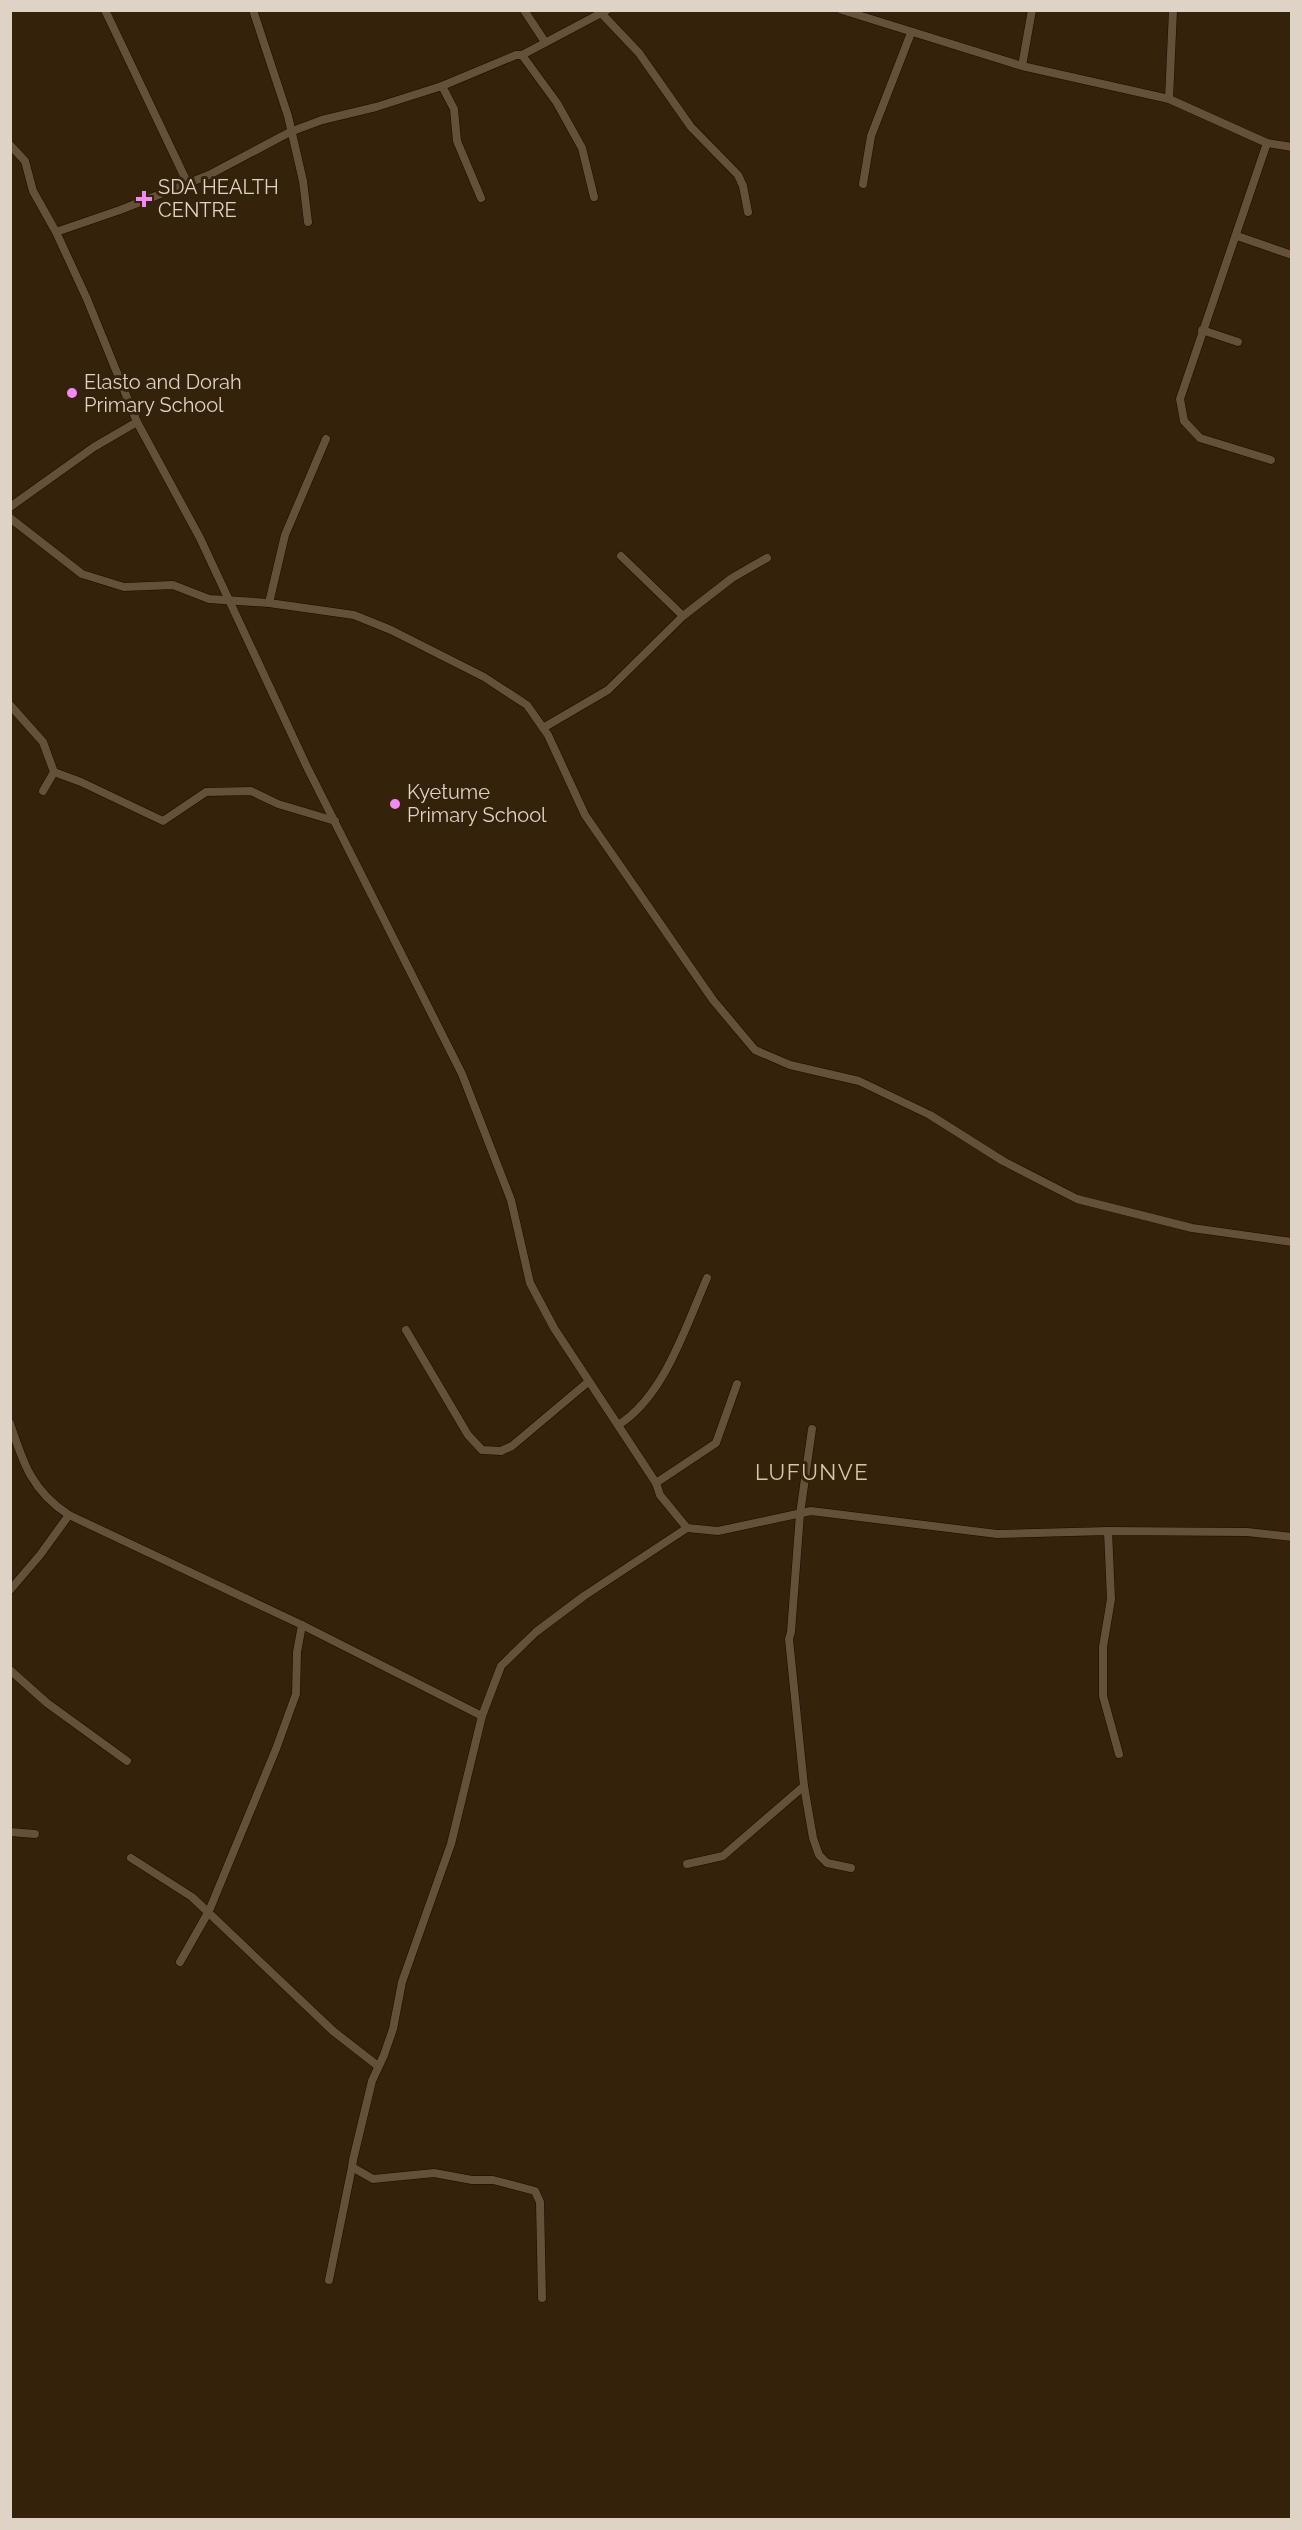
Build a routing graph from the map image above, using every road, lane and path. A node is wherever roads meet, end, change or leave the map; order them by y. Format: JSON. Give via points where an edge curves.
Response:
{"nodes":[{"id":1,"x":105,"y":10,"type":"edge"},
{"id":2,"x":253,"y":10,"type":"edge"},
{"id":3,"x":524,"y":10,"type":"edge"},
{"id":4,"x":842,"y":10,"type":"edge"},
{"id":5,"x":1032,"y":10,"type":"edge"},
{"id":6,"x":1173,"y":10,"type":"edge"},
{"id":7,"x":604,"y":12,"type":"edge"},
{"id":8,"x":911,"y":33,"type":"junction"},
{"id":9,"x":544,"y":42,"type":"junction"},
{"id":10,"x":522,"y":55,"type":"junction"},
{"id":11,"x":1022,"y":66,"type":"junction"},
{"id":12,"x":442,"y":86,"type":"junction"},
{"id":13,"x":1169,"y":99,"type":"junction"},
{"id":14,"x":290,"y":132,"type":"junction"},
{"id":15,"x":1267,"y":143,"type":"junction"},
{"id":16,"x":10,"y":145,"type":"edge"},
{"id":17,"x":1292,"y":147,"type":"edge"},
{"id":18,"x":188,"y":183,"type":"junction"},
{"id":19,"x":863,"y":184,"type":"dead end"},
{"id":20,"x":594,"y":197,"type":"dead end"},
{"id":21,"x":481,"y":198,"type":"dead end"},
{"id":22,"x":748,"y":212,"type":"dead end"},
{"id":23,"x":308,"y":222,"type":"dead end"},
{"id":24,"x":56,"y":232,"type":"junction"},
{"id":25,"x":1237,"y":236,"type":"junction"},
{"id":26,"x":1292,"y":255,"type":"edge"},
{"id":27,"x":1202,"y":330,"type":"junction"},
{"id":28,"x":1238,"y":342,"type":"dead end"},
{"id":29,"x":137,"y":422,"type":"junction"},
{"id":30,"x":326,"y":439,"type":"dead end"},
{"id":31,"x":1271,"y":460,"type":"dead end"},
{"id":32,"x":10,"y":507,"type":"edge"},
{"id":33,"x":10,"y":518,"type":"edge"},
{"id":34,"x":621,"y":556,"type":"dead end"},
{"id":35,"x":767,"y":558,"type":"dead end"},
{"id":36,"x":230,"y":602,"type":"junction"},
{"id":37,"x":269,"y":603,"type":"junction"},
{"id":38,"x":683,"y":616,"type":"junction"},
{"id":39,"x":10,"y":705,"type":"edge"},
{"id":40,"x":543,"y":728,"type":"junction"},
{"id":41,"x":54,"y":772,"type":"junction"},
{"id":42,"x":43,"y":792,"type":"dead end"},
{"id":43,"x":335,"y":821,"type":"junction"},
{"id":44,"x":1292,"y":1242,"type":"edge"},
{"id":45,"x":707,"y":1278,"type":"dead end"},
{"id":46,"x":406,"y":1330,"type":"dead end"},
{"id":47,"x":588,"y":1382,"type":"junction"},
{"id":48,"x":737,"y":1384,"type":"dead end"},
{"id":49,"x":10,"y":1423,"type":"edge"},
{"id":50,"x":618,"y":1425,"type":"junction"},
{"id":51,"x":812,"y":1429,"type":"dead end"},
{"id":52,"x":656,"y":1483,"type":"junction"},
{"id":53,"x":800,"y":1514,"type":"junction"},
{"id":54,"x":69,"y":1515,"type":"junction"},
{"id":55,"x":687,"y":1528,"type":"junction"},
{"id":56,"x":1108,"y":1532,"type":"junction"},
{"id":57,"x":1292,"y":1537,"type":"edge"},
{"id":58,"x":10,"y":1590,"type":"edge"},
{"id":59,"x":302,"y":1625,"type":"junction"},
{"id":60,"x":10,"y":1670,"type":"edge"},
{"id":61,"x":482,"y":1716,"type":"junction"},
{"id":62,"x":1119,"y":1754,"type":"dead end"},
{"id":63,"x":127,"y":1761,"type":"dead end"},
{"id":64,"x":804,"y":1786,"type":"junction"},
{"id":65,"x":10,"y":1832,"type":"edge"},
{"id":66,"x":35,"y":1834,"type":"dead end"},
{"id":67,"x":131,"y":1858,"type":"dead end"},
{"id":68,"x":687,"y":1864,"type":"dead end"},
{"id":69,"x":851,"y":1868,"type":"dead end"},
{"id":70,"x":209,"y":1911,"type":"junction"},
{"id":71,"x":180,"y":1962,"type":"dead end"},
{"id":72,"x":378,"y":2066,"type":"junction"},
{"id":73,"x":352,"y":2167,"type":"junction"},
{"id":74,"x":329,"y":2280,"type":"dead end"},
{"id":75,"x":542,"y":2298,"type":"dead end"}],
"edges":[{"from":1,"to":18,"type":"street"},
{"from":2,"to":14,"type":"street"},
{"from":3,"to":9,"type":"street"},
{"from":4,"to":8,"type":"street"},
{"from":5,"to":11,"type":"street"},
{"from":6,"to":13,"type":"street"},
{"from":7,"to":9,"type":"street"},
{"from":7,"to":22,"type":"street","via":[[639,53],[691,127],[738,175]]},
{"from":8,"to":11,"type":"street"},
{"from":8,"to":19,"type":"street","via":[[871,136]]},
{"from":9,"to":10,"type":"street"},
{"from":10,"to":12,"type":"street","via":[[516,54]]},
{"from":10,"to":20,"type":"street","via":[[557,103],[582,148]]},
{"from":11,"to":13,"type":"street"},
{"from":12,"to":14,"type":"street"},
{"from":12,"to":21,"type":"street","via":[[453,109],[457,141]]},
{"from":13,"to":15,"type":"street"},
{"from":14,"to":18,"type":"street"},
{"from":14,"to":23,"type":"street","via":[[303,181]]},
{"from":15,"to":17,"type":"street"},
{"from":15,"to":25,"type":"street"},
{"from":16,"to":24,"type":"street","via":[[25,161],[33,191]]},
{"from":18,"to":24,"type":"street"},
{"from":24,"to":29,"type":"street"},
{"from":25,"to":26,"type":"street"},
{"from":25,"to":27,"type":"street"},
{"from":27,"to":28,"type":"street"},
{"from":27,"to":31,"type":"street","via":[[1180,399],[1184,421],[1200,438]]},
{"from":29,"to":32,"type":"street","via":[[94,447]]},
{"from":29,"to":36,"type":"street"},
{"from":30,"to":37,"type":"street","via":[[285,535]]},
{"from":33,"to":36,"type":"street","via":[[82,574],[124,587],[173,585],[209,599]]},
{"from":34,"to":38,"type":"street"},
{"from":35,"to":38,"type":"street","via":[[732,578]]},
{"from":36,"to":37,"type":"street"},
{"from":36,"to":43,"type":"street"},
{"from":37,"to":40,"type":"street","via":[[354,615],[391,630],[484,676],[527,705]]},
{"from":38,"to":40,"type":"street","via":[[608,690]]},
{"from":39,"to":41,"type":"street","via":[[43,742]]},
{"from":40,"to":44,"type":"street","via":[[585,815],[713,1000],[755,1050],[790,1065],[860,1081],[930,1115],[1003,1161],[1077,1199],[1192,1228]]},
{"from":41,"to":42,"type":"street"},
{"from":41,"to":43,"type":"street","via":[[162,821],[206,792],[251,790],[278,804]]},
{"from":43,"to":47,"type":"street","via":[[462,1074],[511,1200],[530,1283]]},
{"from":45,"to":50,"type":"street","via":[[654,1390],[640,1409]]},
{"from":46,"to":47,"type":"street","via":[[468,1435],[482,1450],[501,1451],[512,1446]]},
{"from":47,"to":50,"type":"street"},
{"from":48,"to":52,"type":"street","via":[[716,1443]]},
{"from":49,"to":54,"type":"street","via":[[31,1479],[44,1496]]},
{"from":50,"to":52,"type":"street"},
{"from":51,"to":53,"type":"street"},
{"from":52,"to":55,"type":"street","via":[[660,1495]]},
{"from":53,"to":55,"type":"street","via":[[718,1531]]},
{"from":53,"to":56,"type":"street","via":[[811,1511],[997,1534]]},
{"from":53,"to":64,"type":"street","via":[[789,1639]]},
{"from":54,"to":58,"type":"street"},
{"from":54,"to":59,"type":"street"},
{"from":55,"to":61,"type":"street","via":[[536,1632],[501,1666]]},
{"from":56,"to":57,"type":"street","via":[[1247,1532]]},
{"from":56,"to":62,"type":"street","via":[[1111,1599],[1103,1647],[1103,1696]]},
{"from":59,"to":61,"type":"street"},
{"from":59,"to":70,"type":"street","via":[[296,1694]]},
{"from":60,"to":63,"type":"street","via":[[47,1703]]},
{"from":61,"to":72,"type":"street","via":[[451,1844],[402,1982],[393,2029]]},
{"from":64,"to":68,"type":"street","via":[[723,1856]]},
{"from":64,"to":69,"type":"street","via":[[819,1855],[827,1863]]},
{"from":65,"to":66,"type":"street"},
{"from":67,"to":70,"type":"street","via":[[174,1883]]},
{"from":70,"to":71,"type":"street"},
{"from":70,"to":72,"type":"street","via":[[333,2031]]},
{"from":72,"to":73,"type":"street"},
{"from":73,"to":74,"type":"street"},
{"from":73,"to":75,"type":"street","via":[[373,2179],[434,2173],[493,2180],[535,2191],[540,2202]]}]}
